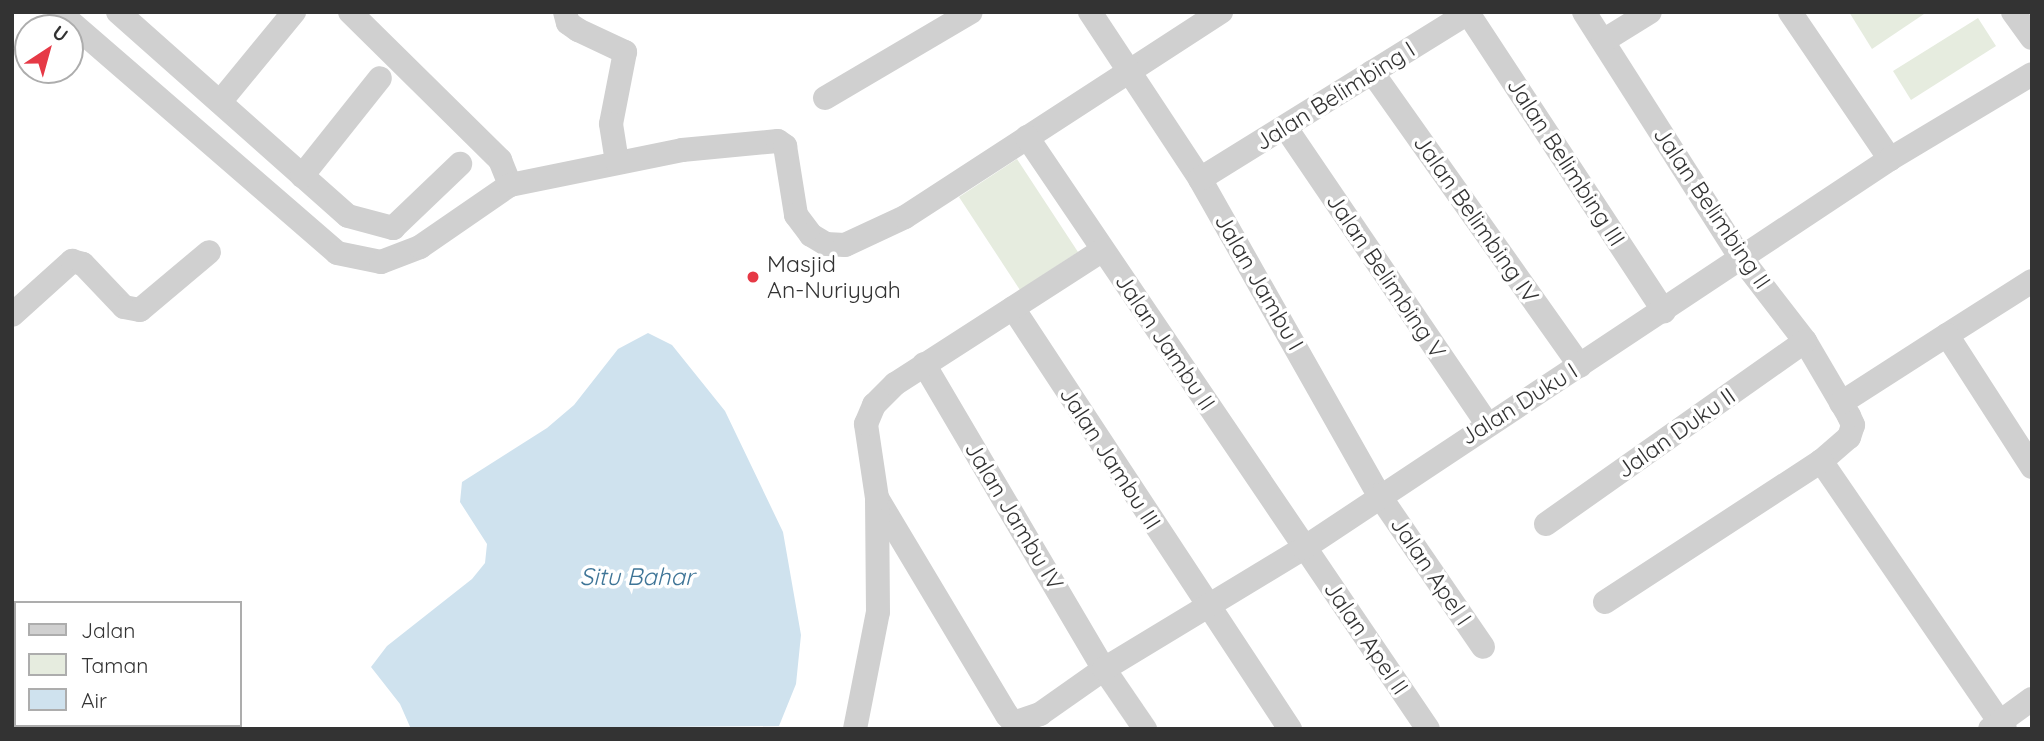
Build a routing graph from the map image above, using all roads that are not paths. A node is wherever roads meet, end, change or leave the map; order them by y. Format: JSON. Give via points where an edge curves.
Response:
{"nodes":[{"id":1,"x":59,"y":12,"type":"edge"},
{"id":2,"x":118,"y":12,"type":"edge"},
{"id":3,"x":294,"y":12,"type":"edge"},
{"id":4,"x":350,"y":12,"type":"edge"},
{"id":5,"x":565,"y":12,"type":"edge"},
{"id":6,"x":1090,"y":12,"type":"edge"},
{"id":7,"x":1221,"y":12,"type":"edge"},
{"id":8,"x":1469,"y":12,"type":"edge"},
{"id":9,"x":1584,"y":12,"type":"edge"},
{"id":10,"x":1650,"y":12,"type":"edge"},
{"id":11,"x":1790,"y":12,"type":"edge"},
{"id":12,"x":2013,"y":12,"type":"edge"},
{"id":13,"x":965,"y":13,"type":"edge"},
{"id":14,"x":2032,"y":38,"type":"edge"},
{"id":15,"x":1603,"y":41,"type":"junction"},
{"id":16,"x":1372,"y":72,"type":"junction"},
{"id":17,"x":1131,"y":74,"type":"junction"},
{"id":18,"x":2032,"y":74,"type":"edge"},
{"id":19,"x":380,"y":78,"type":"dead end"},
{"id":20,"x":825,"y":98,"type":"dead end"},
{"id":21,"x":220,"y":102,"type":"junction"},
{"id":22,"x":1286,"y":128,"type":"junction"},
{"id":23,"x":1027,"y":137,"type":"junction"},
{"id":24,"x":1890,"y":159,"type":"junction"},
{"id":25,"x":614,"y":163,"type":"junction"},
{"id":26,"x":460,"y":164,"type":"dead end"},
{"id":27,"x":302,"y":176,"type":"junction"},
{"id":28,"x":1200,"y":179,"type":"junction"},
{"id":29,"x":510,"y":185,"type":"junction"},
{"id":30,"x":1103,"y":250,"type":"junction"},
{"id":31,"x":209,"y":252,"type":"dead end"},
{"id":32,"x":1741,"y":258,"type":"junction"},
{"id":33,"x":2032,"y":281,"type":"edge"},
{"id":34,"x":1013,"y":308,"type":"junction"},
{"id":35,"x":1664,"y":311,"type":"junction"},
{"id":36,"x":12,"y":315,"type":"edge"},
{"id":37,"x":1947,"y":335,"type":"junction"},
{"id":38,"x":1805,"y":341,"type":"junction"},
{"id":39,"x":925,"y":364,"type":"junction"},
{"id":40,"x":1580,"y":366,"type":"junction"},
{"id":41,"x":1841,"y":403,"type":"junction"},
{"id":42,"x":1487,"y":424,"type":"junction"},
{"id":43,"x":1821,"y":461,"type":"junction"},
{"id":44,"x":2032,"y":467,"type":"edge"},
{"id":45,"x":1379,"y":495,"type":"junction"},
{"id":46,"x":877,"y":498,"type":"junction"},
{"id":47,"x":1546,"y":524,"type":"dead end"},
{"id":48,"x":1304,"y":548,"type":"junction"},
{"id":49,"x":1605,"y":601,"type":"dead end"},
{"id":50,"x":1208,"y":608,"type":"junction"},
{"id":51,"x":1483,"y":647,"type":"dead end"},
{"id":52,"x":1104,"y":669,"type":"junction"},
{"id":53,"x":2032,"y":699,"type":"edge"},
{"id":54,"x":1013,"y":722,"type":"edge"},
{"id":55,"x":1998,"y":726,"type":"edge"},
{"id":56,"x":855,"y":729,"type":"edge"},
{"id":57,"x":1145,"y":729,"type":"edge"},
{"id":58,"x":1290,"y":729,"type":"edge"},
{"id":59,"x":1428,"y":729,"type":"edge"}],
"edges":[{"from":1,"to":29,"type":"street","via":[[337,253],[382,262],[420,247]]},
{"from":2,"to":21,"type":"street"},
{"from":3,"to":21,"type":"street"},
{"from":4,"to":29,"type":"street","via":[[500,160]]},
{"from":5,"to":25,"type":"street","via":[[568,23],[626,56],[611,124]]},
{"from":6,"to":17,"type":"street","name":"Jalan Jambu I"},
{"from":7,"to":17,"type":"street"},
{"from":8,"to":16,"type":"street","name":"Jalan Belimbing I"},
{"from":8,"to":35,"type":"street","name":"Jalan Belimbing III"},
{"from":9,"to":15,"type":"street","name":"Jalan Belimbing II"},
{"from":10,"to":15,"type":"street"},
{"from":11,"to":24,"type":"street"},
{"from":12,"to":14,"type":"street"},
{"from":13,"to":20,"type":"street"},
{"from":15,"to":32,"type":"street","name":"Jalan Belimbing II"},
{"from":16,"to":22,"type":"street","name":"Jalan Belimbing I"},
{"from":16,"to":40,"type":"street","name":"Jalan Belimbing IV"},
{"from":17,"to":23,"type":"street"},
{"from":17,"to":28,"type":"street","name":"Jalan Jambu I"},
{"from":18,"to":24,"type":"street","name":"Jalan Duku I"},
{"from":19,"to":27,"type":"street"},
{"from":21,"to":27,"type":"street"},
{"from":22,"to":28,"type":"street","name":"Jalan Belimbing I"},
{"from":22,"to":42,"type":"street","name":"Jalan Belimbing V"},
{"from":23,"to":25,"type":"street","via":[[905,217],[845,245],[819,240],[796,215],[785,146],[778,141],[682,150]]},
{"from":23,"to":30,"type":"street","name":"Jalan Jambu II"},
{"from":24,"to":32,"type":"street","name":"Jalan Duku I"},
{"from":25,"to":29,"type":"street"},
{"from":26,"to":27,"type":"street","via":[[393,228],[348,216]]},
{"from":28,"to":45,"type":"street","name":"Jalan Jambu I"},
{"from":30,"to":34,"type":"street"},
{"from":30,"to":48,"type":"street","name":"Jalan Jambu II"},
{"from":31,"to":36,"type":"street","via":[[140,310],[124,307],[83,264],[72,261]]},
{"from":32,"to":35,"type":"street","name":"Jalan Duku I"},
{"from":32,"to":38,"type":"street","name":"Jalan Belimbing II"},
{"from":33,"to":37,"type":"street"},
{"from":34,"to":39,"type":"street"},
{"from":34,"to":50,"type":"street","name":"Jalan Jambu III"},
{"from":35,"to":40,"type":"street","name":"Jalan Duku I"},
{"from":37,"to":41,"type":"street"},
{"from":37,"to":44,"type":"street"},
{"from":38,"to":41,"type":"street","name":"Jalan Belimbing II"},
{"from":38,"to":47,"type":"street","name":"Jalan Duku II"},
{"from":39,"to":46,"type":"street","via":[[874,405],[866,424]]},
{"from":39,"to":52,"type":"street","name":"Jalan Jambu IV"},
{"from":40,"to":42,"type":"street","name":"Jalan Duku I"},
{"from":41,"to":43,"type":"street","name":"Jalan Belimbing II","via":[[1853,425],[1849,437]]},
{"from":42,"to":45,"type":"street","name":"Jalan Duku I"},
{"from":43,"to":49,"type":"street","name":"Jalan Belimbing II"},
{"from":43,"to":55,"type":"street"},
{"from":45,"to":48,"type":"street","name":"Jalan Duku I"},
{"from":45,"to":51,"type":"street","name":"Jalan Apel I"},
{"from":46,"to":54,"type":"street"},
{"from":46,"to":56,"type":"street","via":[[878,612]]},
{"from":48,"to":50,"type":"street","name":"Jalan Duku I"},
{"from":48,"to":59,"type":"street","name":"Jalan Apel II"},
{"from":50,"to":52,"type":"street","name":"Jalan Duku I"},
{"from":50,"to":58,"type":"street","name":"Jalan Jambu III"},
{"from":52,"to":54,"type":"street","name":"Jalan Duku I","via":[[1044,713]]},
{"from":52,"to":57,"type":"street","name":"Jalan Jambu IV"},
{"from":53,"to":55,"type":"street"}]}
